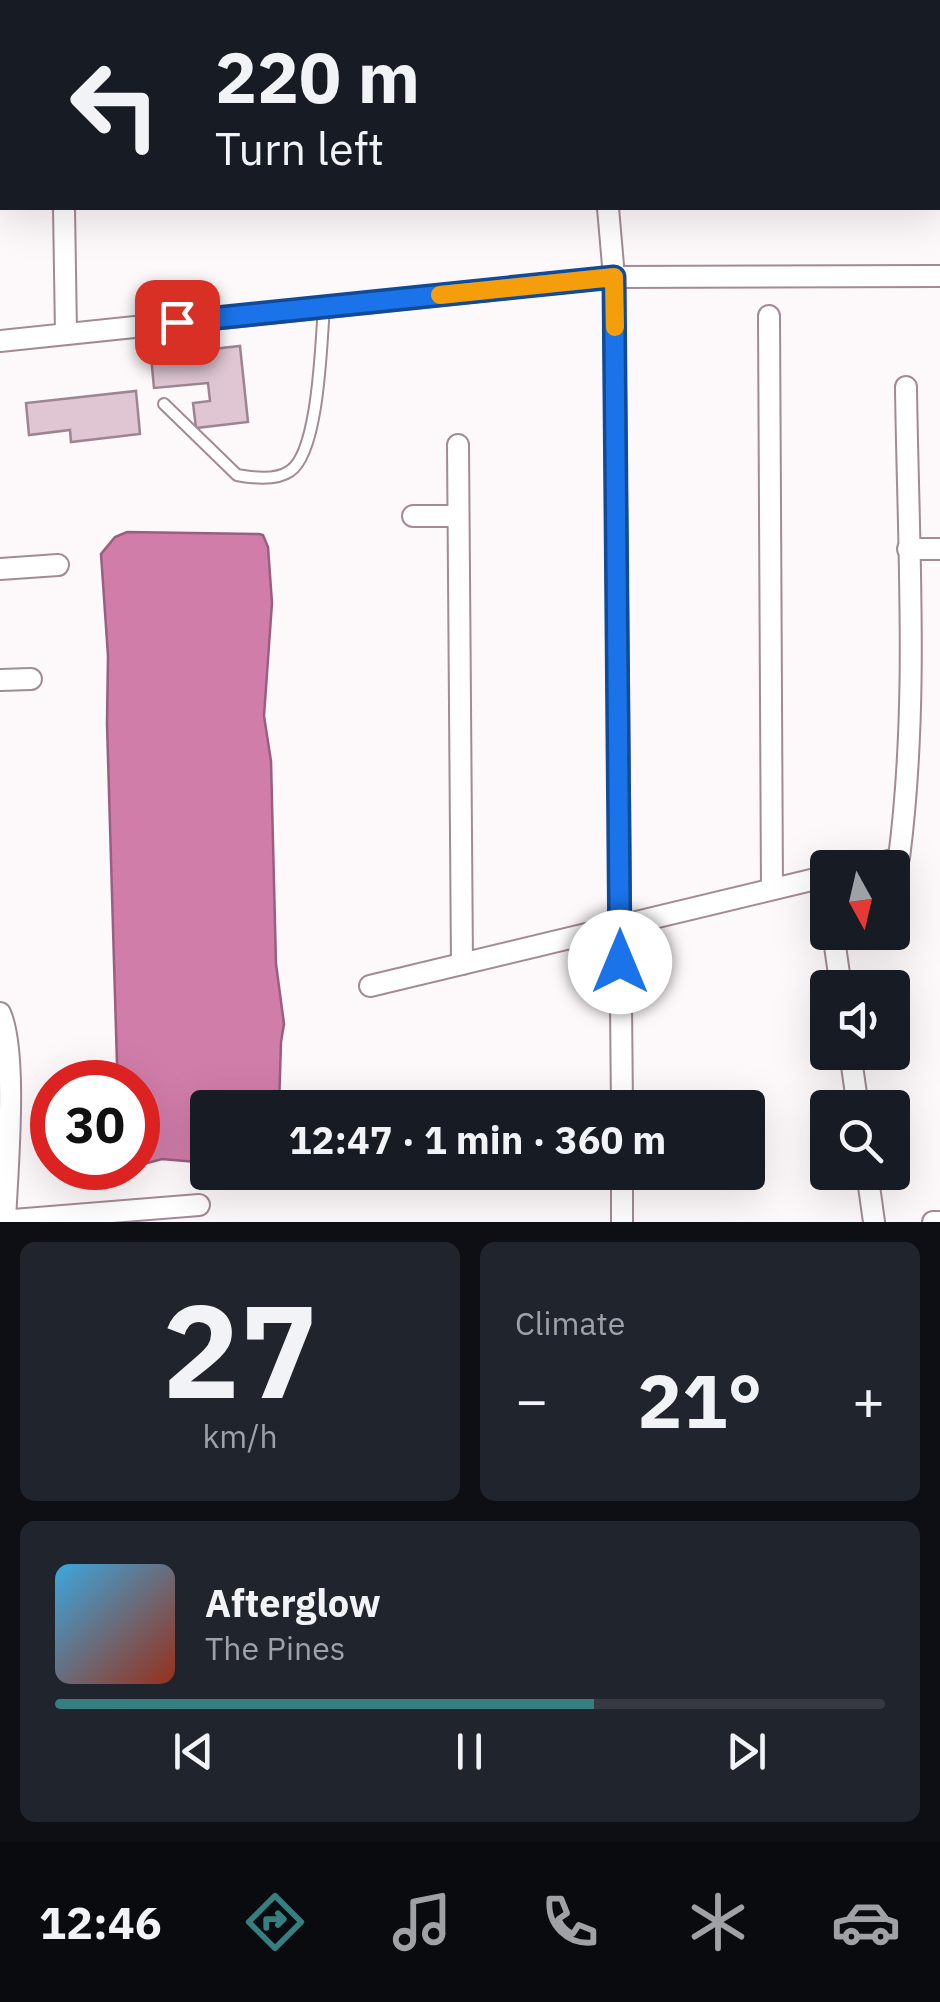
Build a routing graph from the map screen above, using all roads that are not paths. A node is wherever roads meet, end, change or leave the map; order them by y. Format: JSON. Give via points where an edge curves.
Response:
{"nodes":[{"id":1,"x":64,"y":210,"type":"edge"},
{"id":2,"x":608,"y":210,"type":"edge"},
{"id":3,"x":940,"y":276,"type":"edge"},
{"id":4,"x":614,"y":277,"type":"junction"},
{"id":5,"x":324,"y":306,"type":"junction"},
{"id":6,"x":769,"y":316,"type":"dead end"},
{"id":7,"x":66,"y":333,"type":"junction"},
{"id":8,"x":0,"y":341,"type":"edge"},
{"id":9,"x":906,"y":387,"type":"dead end"},
{"id":10,"x":164,"y":404,"type":"dead end"},
{"id":11,"x":458,"y":445,"type":"dead end"},
{"id":12,"x":413,"y":516,"type":"dead end"},
{"id":13,"x":458,"y":516,"type":"junction"},
{"id":14,"x":908,"y":549,"type":"junction"},
{"id":15,"x":940,"y":549,"type":"edge"},
{"id":16,"x":58,"y":564,"type":"dead end"},
{"id":17,"x":0,"y":569,"type":"edge"},
{"id":18,"x":30,"y":679,"type":"dead end"},
{"id":19,"x":0,"y":680,"type":"edge"},
{"id":20,"x":900,"y":850,"type":"edge"},
{"id":21,"x":810,"y":884,"type":"edge"},
{"id":22,"x":772,"y":889,"type":"junction"},
{"id":23,"x":620,"y":925,"type":"junction"},
{"id":24,"x":462,"y":964,"type":"junction"},
{"id":25,"x":370,"y":986,"type":"dead end"},
{"id":26,"x":0,"y":1013,"type":"edge"},
{"id":27,"x":622,"y":1090,"type":"edge"},
{"id":28,"x":622,"y":1190,"type":"edge"},
{"id":29,"x":870,"y":1190,"type":"edge"},
{"id":30,"x":199,"y":1205,"type":"dead end"},
{"id":31,"x":150,"y":1215,"type":"edge"},
{"id":32,"x":32,"y":1220,"type":"edge"},
{"id":33,"x":3,"y":1221,"type":"edge"},
{"id":34,"x":622,"y":1222,"type":"edge"},
{"id":35,"x":874,"y":1222,"type":"edge"},
{"id":36,"x":932,"y":1222,"type":"edge"},
{"id":37,"x":940,"y":1222,"type":"edge"}],
"edges":[{"from":1,"to":7,"type":"street"},
{"from":2,"to":4,"type":"street"},
{"from":3,"to":4,"type":"street"},
{"from":4,"to":5,"type":"street"},
{"from":4,"to":23,"type":"street"},
{"from":5,"to":7,"type":"street"},
{"from":5,"to":10,"type":"lane","via":[[310,436],[290,472],[237,475]]},
{"from":6,"to":22,"type":"street"},
{"from":7,"to":8,"type":"street"},
{"from":9,"to":14,"type":"street"},
{"from":11,"to":13,"type":"street"},
{"from":12,"to":13,"type":"street"},
{"from":13,"to":24,"type":"street"},
{"from":14,"to":15,"type":"street"},
{"from":14,"to":20,"type":"street","via":[[910,727]]},
{"from":16,"to":17,"type":"street"},
{"from":18,"to":19,"type":"street"},
{"from":21,"to":22,"type":"street"},
{"from":22,"to":23,"type":"street"},
{"from":23,"to":24,"type":"street"},
{"from":23,"to":27,"type":"street"},
{"from":24,"to":25,"type":"street"},
{"from":26,"to":33,"type":"street","via":[[8,1092]]},
{"from":28,"to":34,"type":"street"},
{"from":29,"to":35,"type":"street"},
{"from":30,"to":31,"type":"street"},
{"from":31,"to":32,"type":"street"},
{"from":32,"to":33,"type":"street"},
{"from":36,"to":37,"type":"street"}]}
